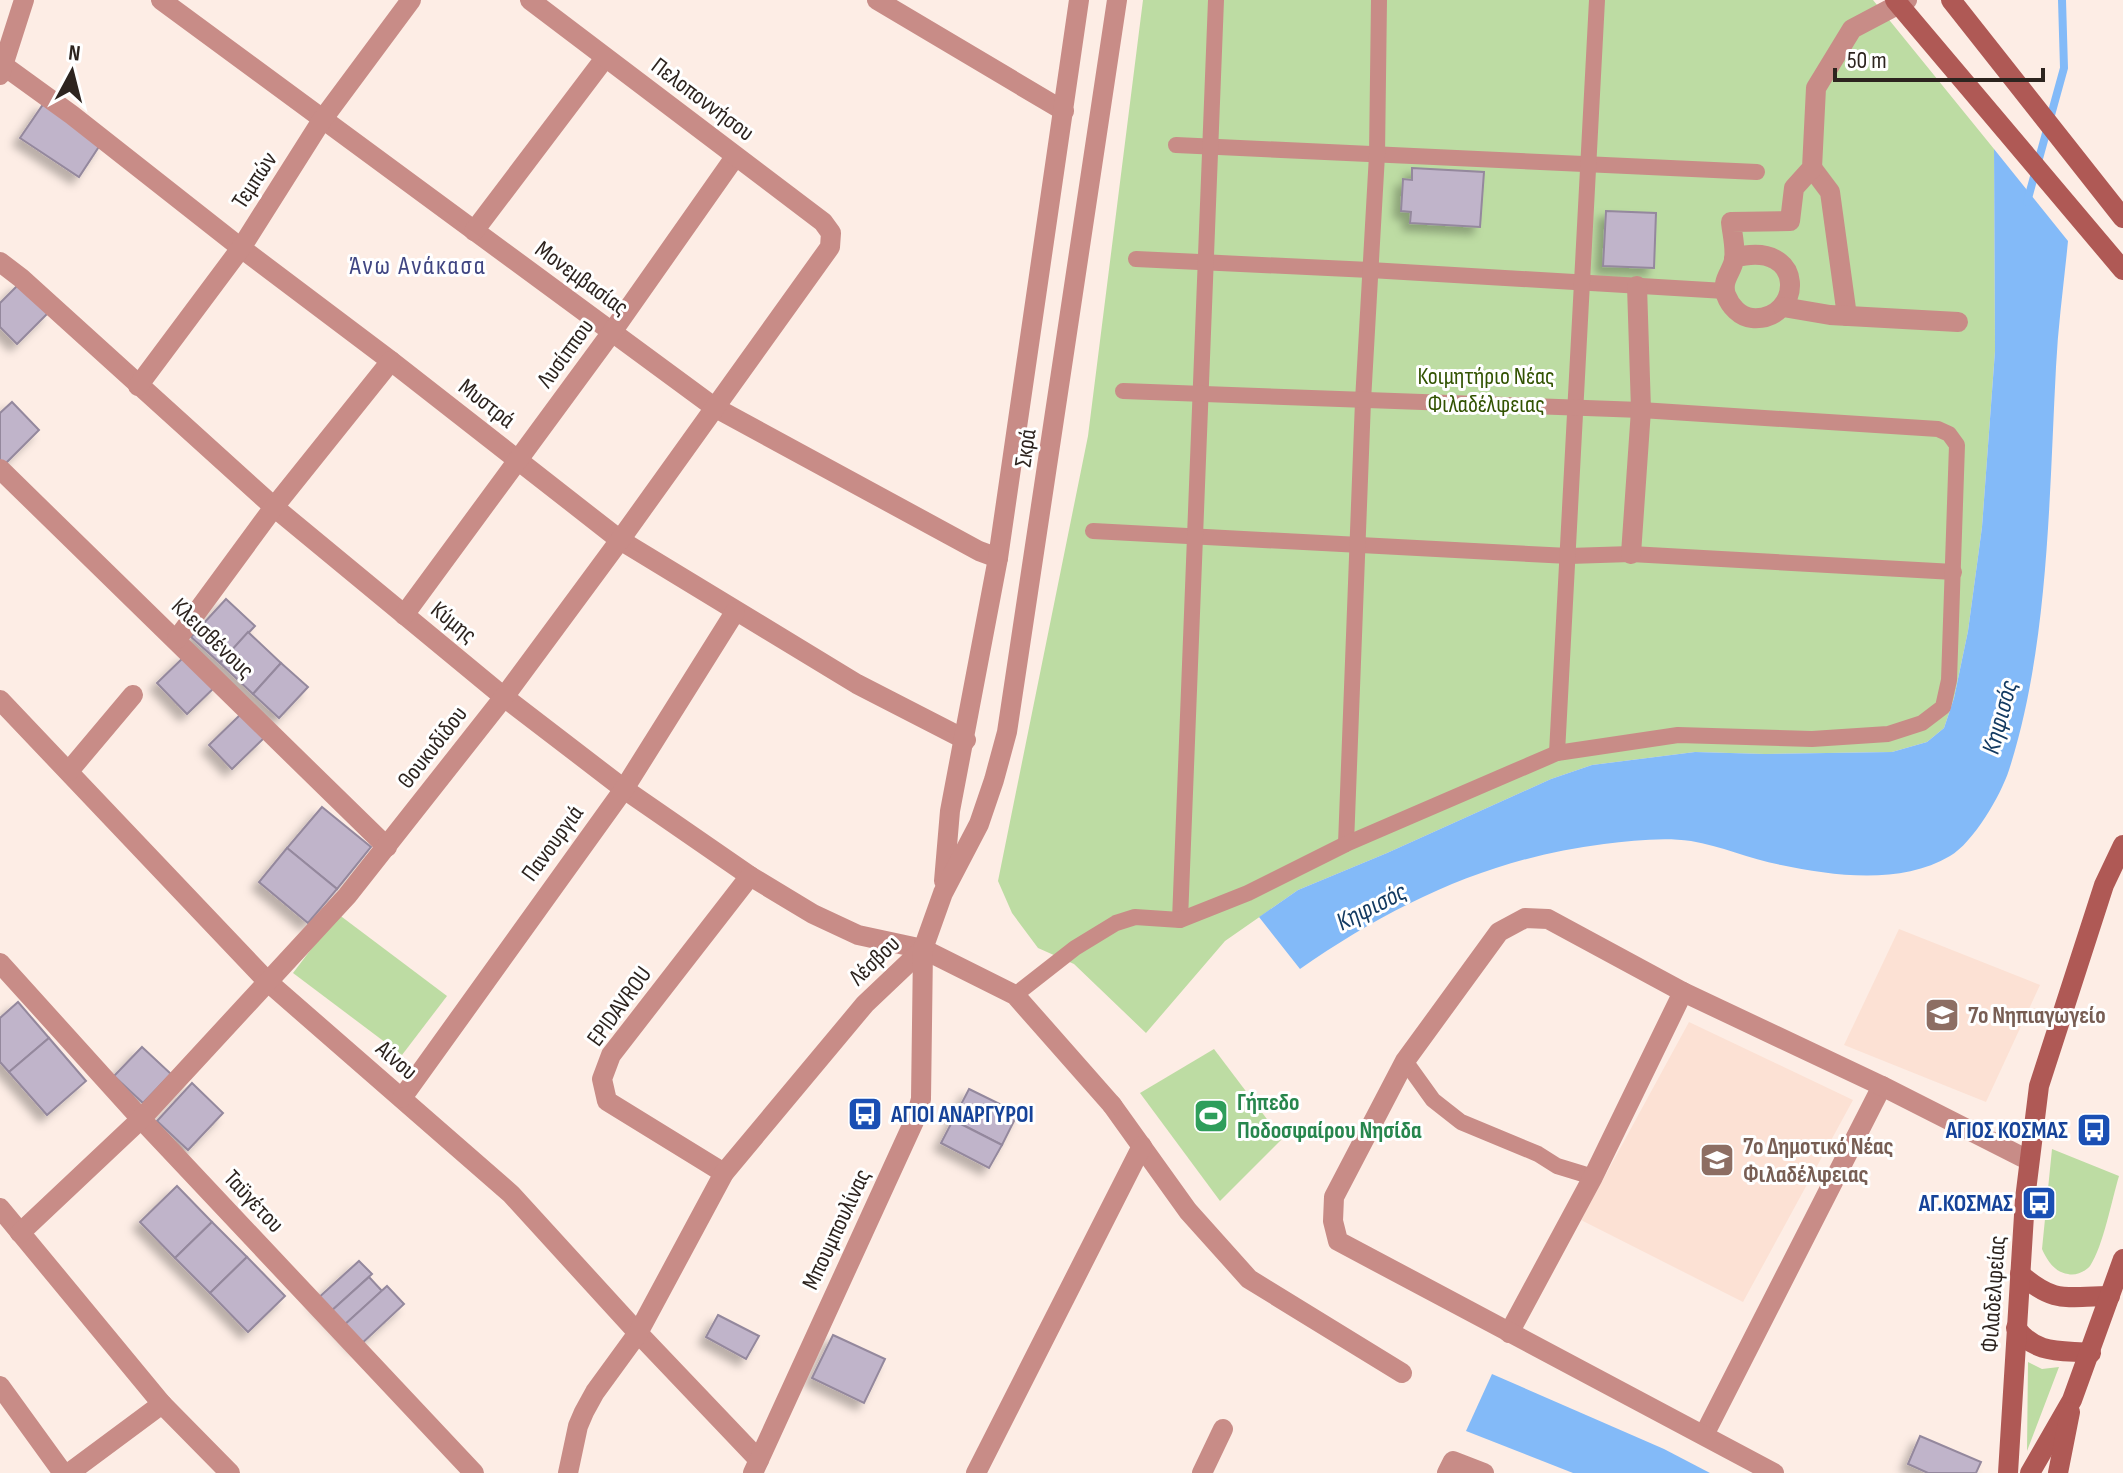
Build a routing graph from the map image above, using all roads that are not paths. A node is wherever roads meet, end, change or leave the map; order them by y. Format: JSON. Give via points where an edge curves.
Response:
{"nodes":[{"id":1,"x":24,"y":0,"type":"edge"},
{"id":2,"x":161,"y":0,"type":"edge"},
{"id":3,"x":411,"y":0,"type":"edge"},
{"id":4,"x":530,"y":0,"type":"edge"},
{"id":5,"x":877,"y":0,"type":"edge"},
{"id":6,"x":1079,"y":0,"type":"edge"},
{"id":7,"x":1117,"y":0,"type":"edge"},
{"id":8,"x":1216,"y":0,"type":"edge"},
{"id":9,"x":1379,"y":0,"type":"edge"},
{"id":10,"x":1597,"y":0,"type":"edge"},
{"id":11,"x":1951,"y":0,"type":"edge"},
{"id":12,"x":1901,"y":2,"type":"edge"},
{"id":13,"x":605,"y":58,"type":"junction"},
{"id":14,"x":2,"y":70,"type":"edge"},
{"id":15,"x":1064,"y":111,"type":"junction"},
{"id":16,"x":322,"y":120,"type":"junction"},
{"id":17,"x":1176,"y":145,"type":"dead end"},
{"id":18,"x":1210,"y":147,"type":"junction"},
{"id":19,"x":1377,"y":155,"type":"junction"},
{"id":20,"x":735,"y":157,"type":"junction"},
{"id":21,"x":1588,"y":165,"type":"junction"},
{"id":22,"x":1812,"y":168,"type":"junction"},
{"id":23,"x":1757,"y":172,"type":"dead end"},
{"id":24,"x":2123,"y":218,"type":"edge"},
{"id":25,"x":474,"y":231,"type":"junction"},
{"id":26,"x":830,"y":247,"type":"joint"},
{"id":27,"x":241,"y":248,"type":"junction"},
{"id":28,"x":1734,"y":258,"type":"junction"},
{"id":29,"x":1136,"y":259,"type":"dead end"},
{"id":30,"x":0,"y":262,"type":"edge"},
{"id":31,"x":1205,"y":263,"type":"junction"},
{"id":32,"x":1370,"y":270,"type":"junction"},
{"id":33,"x":2123,"y":270,"type":"edge"},
{"id":34,"x":1583,"y":284,"type":"junction"},
{"id":35,"x":1637,"y":286,"type":"junction"},
{"id":36,"x":1725,"y":291,"type":"junction"},
{"id":37,"x":1783,"y":307,"type":"junction"},
{"id":38,"x":1847,"y":316,"type":"junction"},
{"id":39,"x":1958,"y":322,"type":"dead end"},
{"id":40,"x":612,"y":332,"type":"junction"},
{"id":41,"x":391,"y":361,"type":"junction"},
{"id":42,"x":138,"y":386,"type":"junction"},
{"id":43,"x":1123,"y":391,"type":"dead end"},
{"id":44,"x":1200,"y":395,"type":"junction"},
{"id":45,"x":1363,"y":401,"type":"junction"},
{"id":46,"x":714,"y":407,"type":"junction"},
{"id":47,"x":1577,"y":409,"type":"junction"},
{"id":48,"x":1641,"y":410,"type":"junction"},
{"id":49,"x":518,"y":461,"type":"junction"},
{"id":50,"x":0,"y":469,"type":"edge"},
{"id":51,"x":274,"y":507,"type":"junction"},
{"id":52,"x":1093,"y":531,"type":"dead end"},
{"id":53,"x":1195,"y":536,"type":"junction"},
{"id":54,"x":620,"y":540,"type":"junction"},
{"id":55,"x":1358,"y":545,"type":"junction"},
{"id":56,"x":1631,"y":554,"type":"junction"},
{"id":57,"x":1569,"y":556,"type":"junction"},
{"id":58,"x":998,"y":558,"type":"junction"},
{"id":59,"x":1954,"y":572,"type":"junction"},
{"id":60,"x":735,"y":612,"type":"junction"},
{"id":61,"x":404,"y":615,"type":"junction"},
{"id":62,"x":177,"y":639,"type":"junction"},
{"id":63,"x":133,"y":695,"type":"dead end"},
{"id":64,"x":504,"y":697,"type":"junction"},
{"id":65,"x":0,"y":700,"type":"edge"},
{"id":66,"x":966,"y":740,"type":"junction"},
{"id":67,"x":1557,"y":753,"type":"junction"},
{"id":68,"x":69,"y":771,"type":"junction"},
{"id":69,"x":624,"y":789,"type":"junction"},
{"id":70,"x":1346,"y":844,"type":"junction"},
{"id":71,"x":2123,"y":845,"type":"edge"},
{"id":72,"x":387,"y":847,"type":"junction"},
{"id":73,"x":750,"y":876,"type":"junction"},
{"id":74,"x":943,"y":893,"type":"junction"},
{"id":75,"x":1180,"y":920,"type":"junction"},
{"id":76,"x":923,"y":949,"type":"junction"},
{"id":77,"x":0,"y":963,"type":"edge"},
{"id":78,"x":268,"y":982,"type":"junction"},
{"id":79,"x":1683,"y":992,"type":"junction"},
{"id":80,"x":1015,"y":995,"type":"junction"},
{"id":81,"x":1405,"y":1061,"type":"junction"},
{"id":82,"x":1882,"y":1086,"type":"junction"},
{"id":83,"x":402,"y":1098,"type":"junction"},
{"id":84,"x":141,"y":1119,"type":"junction"},
{"id":85,"x":1142,"y":1146,"type":"junction"},
{"id":86,"x":2028,"y":1160,"type":"junction"},
{"id":87,"x":724,"y":1173,"type":"junction"},
{"id":88,"x":1593,"y":1177,"type":"junction"},
{"id":89,"x":0,"y":1208,"type":"edge"},
{"id":90,"x":20,"y":1233,"type":"junction"},
{"id":91,"x":2123,"y":1259,"type":"edge"},
{"id":92,"x":2020,"y":1274,"type":"junction"},
{"id":93,"x":2110,"y":1296,"type":"junction"},
{"id":94,"x":2016,"y":1328,"type":"junction"},
{"id":95,"x":638,"y":1333,"type":"junction"},
{"id":96,"x":1509,"y":1333,"type":"junction"},
{"id":97,"x":2091,"y":1353,"type":"junction"},
{"id":98,"x":1402,"y":1373,"type":"dead end"},
{"id":99,"x":0,"y":1386,"type":"edge"},
{"id":100,"x":2072,"y":1400,"type":"junction"},
{"id":101,"x":162,"y":1404,"type":"junction"},
{"id":102,"x":1223,"y":1429,"type":"dead end"},
{"id":103,"x":1704,"y":1435,"type":"junction"},
{"id":104,"x":756,"y":1466,"type":"edge"},
{"id":105,"x":1450,"y":1467,"type":"edge"},
{"id":106,"x":63,"y":1473,"type":"edge"},
{"id":107,"x":69,"y":1473,"type":"edge"},
{"id":108,"x":230,"y":1473,"type":"edge"},
{"id":109,"x":474,"y":1473,"type":"edge"},
{"id":110,"x":568,"y":1473,"type":"edge"},
{"id":111,"x":976,"y":1473,"type":"edge"},
{"id":112,"x":1202,"y":1473,"type":"edge"},
{"id":113,"x":1484,"y":1473,"type":"edge"},
{"id":114,"x":1774,"y":1473,"type":"edge"},
{"id":115,"x":2008,"y":1473,"type":"edge"},
{"id":116,"x":2030,"y":1473,"type":"edge"},
{"id":117,"x":2058,"y":1473,"type":"edge"}],
"edges":[{"from":1,"to":14,"type":"street"},
{"from":2,"to":16,"type":"street","name":"Μονεμβασίας"},
{"from":3,"to":16,"type":"street","name":"Τεμπών"},
{"from":4,"to":13,"type":"street","name":"Πελοποννήσου"},
{"from":5,"to":15,"type":"street"},
{"from":6,"to":15,"type":"street","name":"Σκρά"},
{"from":7,"to":74,"type":"street","name":"Σκρά","via":[[1007,732],[979,824]]},
{"from":8,"to":18,"type":"lane"},
{"from":9,"to":19,"type":"lane"},
{"from":10,"to":21,"type":"lane"},
{"from":11,"to":24,"type":"main road"},
{"from":12,"to":22,"type":"street","via":[[1852,29],[1816,88]]},
{"from":12,"to":33,"type":"main road"},
{"from":13,"to":20,"type":"street","name":"Πελοποννήσου"},
{"from":13,"to":25,"type":"street"},
{"from":14,"to":27,"type":"street","name":"Μυστρά","via":[[72,115]]},
{"from":15,"to":58,"type":"street","name":"Σκρά"},
{"from":16,"to":25,"type":"street","name":"Μονεμβασίας"},
{"from":16,"to":27,"type":"street","name":"Τεμπών"},
{"from":17,"to":18,"type":"lane"},
{"from":18,"to":19,"type":"lane"},
{"from":18,"to":31,"type":"lane"},
{"from":19,"to":21,"type":"lane"},
{"from":19,"to":32,"type":"lane"},
{"from":20,"to":26,"type":"street","name":"Πελοποννήσου","via":[[823,222],[831,233]]},
{"from":20,"to":40,"type":"street","name":"Λυσίππου"},
{"from":21,"to":23,"type":"lane"},
{"from":21,"to":34,"type":"lane"},
{"from":22,"to":28,"type":"street","via":[[1794,188],[1790,221],[1731,222]]},
{"from":22,"to":38,"type":"street","via":[[1830,192]]},
{"from":25,"to":40,"type":"street","name":"Μονεμβασίας"},
{"from":26,"to":46,"type":"street","name":"Θουκυδίδου"},
{"from":27,"to":41,"type":"street","name":"Μυστρά"},
{"from":27,"to":42,"type":"street","name":"Τεμπών"},
{"from":28,"to":36,"type":"street"},
{"from":28,"to":37,"type":"street","via":[[1756,253],[1779,261],[1789,275],[1790,292]]},
{"from":29,"to":31,"type":"lane"},
{"from":30,"to":42,"type":"street","name":"Κύμης"},
{"from":31,"to":32,"type":"lane"},
{"from":31,"to":44,"type":"lane"},
{"from":32,"to":34,"type":"lane"},
{"from":32,"to":45,"type":"lane"},
{"from":34,"to":35,"type":"lane"},
{"from":34,"to":47,"type":"lane"},
{"from":35,"to":36,"type":"lane"},
{"from":35,"to":48,"type":"street"},
{"from":36,"to":37,"type":"street","via":[[1732,308],[1749,318],[1767,317]]},
{"from":37,"to":38,"type":"street"},
{"from":38,"to":39,"type":"street"},
{"from":40,"to":46,"type":"street","name":"Μονεμβασίας"},
{"from":40,"to":49,"type":"street","name":"Λυσίππου"},
{"from":41,"to":49,"type":"street","name":"Μυστρά"},
{"from":41,"to":51,"type":"street"},
{"from":42,"to":51,"type":"street","name":"Κύμης"},
{"from":43,"to":44,"type":"lane"},
{"from":44,"to":45,"type":"lane"},
{"from":44,"to":53,"type":"lane"},
{"from":45,"to":47,"type":"lane"},
{"from":45,"to":55,"type":"lane"},
{"from":46,"to":54,"type":"street","name":"Θουκυδίδου"},
{"from":46,"to":58,"type":"street","name":"Μονεμβασίας"},
{"from":47,"to":48,"type":"lane"},
{"from":47,"to":57,"type":"lane"},
{"from":48,"to":56,"type":"street"},
{"from":48,"to":59,"type":"lane","via":[[1938,429],[1949,434],[1957,445]]},
{"from":49,"to":54,"type":"street","name":"Μυστρά"},
{"from":49,"to":61,"type":"street","name":"Λυσίππου"},
{"from":50,"to":62,"type":"street","name":"Κλεισθένους"},
{"from":51,"to":61,"type":"street","name":"Κύμης"},
{"from":51,"to":62,"type":"street"},
{"from":52,"to":53,"type":"lane"},
{"from":53,"to":55,"type":"lane"},
{"from":53,"to":75,"type":"lane"},
{"from":54,"to":60,"type":"street","name":"Μυστρά"},
{"from":54,"to":64,"type":"street","name":"Θουκυδίδου"},
{"from":55,"to":57,"type":"lane"},
{"from":55,"to":70,"type":"lane"},
{"from":56,"to":57,"type":"lane"},
{"from":56,"to":59,"type":"lane"},
{"from":57,"to":67,"type":"lane"},
{"from":58,"to":66,"type":"street","name":"Σκρά"},
{"from":59,"to":67,"type":"lane","via":[[1949,680],[1943,707],[1922,723],[1888,734],[1812,739],[1678,735]]},
{"from":60,"to":66,"type":"street","name":"Μυστρά"},
{"from":60,"to":69,"type":"street","name":"Πανουργιά"},
{"from":61,"to":64,"type":"street","name":"Κύμης"},
{"from":62,"to":72,"type":"street","name":"Κλεισθένους"},
{"from":63,"to":68,"type":"street"},
{"from":64,"to":69,"type":"street","name":"Κύμης"},
{"from":64,"to":72,"type":"street","name":"Θουκυδίδου"},
{"from":65,"to":68,"type":"street","name":"Αίνου"},
{"from":66,"to":74,"type":"street","name":"Σκρά","via":[[950,811]]},
{"from":67,"to":70,"type":"lane"},
{"from":68,"to":78,"type":"street","name":"Αίνου"},
{"from":69,"to":73,"type":"street","name":"Κύμης"},
{"from":69,"to":83,"type":"street","name":"Πανουργιά"},
{"from":70,"to":75,"type":"lane"},
{"from":71,"to":86,"type":"main road","name":"Φιλαδελφείας","via":[[2104,885],[2039,1086]]},
{"from":72,"to":78,"type":"street","name":"Θουκυδίδου"},
{"from":73,"to":76,"type":"street","name":"Κύμης","via":[[858,935]]},
{"from":73,"to":87,"type":"street","name":"EPIDAVROU","via":[[611,1055],[602,1079],[607,1101]]},
{"from":74,"to":76,"type":"street","name":"Σκρά"},
{"from":75,"to":80,"type":"lane","via":[[1135,917],[1116,923]]},
{"from":76,"to":80,"type":"street","name":"Λέσβου"},
{"from":76,"to":87,"type":"street","name":"Λέσβου","via":[[865,1004]]},
{"from":76,"to":104,"type":"street","name":"Μπουμπουλίνας","via":[[921,1099],[916,1117]]},
{"from":77,"to":84,"type":"street","name":"Ταϋγέτου"},
{"from":78,"to":83,"type":"street","name":"Αίνου"},
{"from":78,"to":84,"type":"street","name":"Θουκυδίδου"},
{"from":79,"to":81,"type":"street","via":[[1548,919],[1525,918],[1499,932]]},
{"from":79,"to":82,"type":"street"},
{"from":79,"to":88,"type":"street"},
{"from":80,"to":85,"type":"street","name":"Λέσβου"},
{"from":81,"to":88,"type":"lane","via":[[1433,1100],[1461,1122]]},
{"from":81,"to":96,"type":"street","via":[[1334,1197],[1338,1241]]},
{"from":82,"to":86,"type":"street"},
{"from":82,"to":103,"type":"street"},
{"from":83,"to":95,"type":"street","name":"Αίνου","via":[[511,1194]]},
{"from":84,"to":90,"type":"street","name":"Θουκυδίδου"},
{"from":84,"to":109,"type":"street","name":"Ταϋγέτου"},
{"from":85,"to":98,"type":"street","name":"Λέσβου","via":[[1188,1211],[1249,1279]]},
{"from":85,"to":111,"type":"street"},
{"from":86,"to":92,"type":"main road","name":"Φιλαδελφείας"},
{"from":87,"to":95,"type":"street","name":"Λέσβου"},
{"from":88,"to":96,"type":"street"},
{"from":89,"to":90,"type":"street"},
{"from":90,"to":101,"type":"street"},
{"from":91,"to":93,"type":"main road"},
{"from":92,"to":93,"type":"main road","via":[[2054,1297]]},
{"from":92,"to":94,"type":"main road","name":"Φιλαδελφείας"},
{"from":93,"to":97,"type":"main road"},
{"from":94,"to":97,"type":"main road","via":[[2037,1347]]},
{"from":94,"to":115,"type":"main road","name":"Φιλαδελφείας"},
{"from":95,"to":104,"type":"street","name":"Αίνου"},
{"from":95,"to":110,"type":"street","name":"Λέσβου","via":[[584,1412]]},
{"from":96,"to":103,"type":"street"},
{"from":97,"to":100,"type":"main road"},
{"from":99,"to":106,"type":"street"},
{"from":100,"to":116,"type":"main road"},
{"from":100,"to":117,"type":"main road"},
{"from":101,"to":107,"type":"street"},
{"from":101,"to":108,"type":"street"},
{"from":102,"to":112,"type":"street"},
{"from":103,"to":114,"type":"street"},
{"from":105,"to":113,"type":"street"}]}
